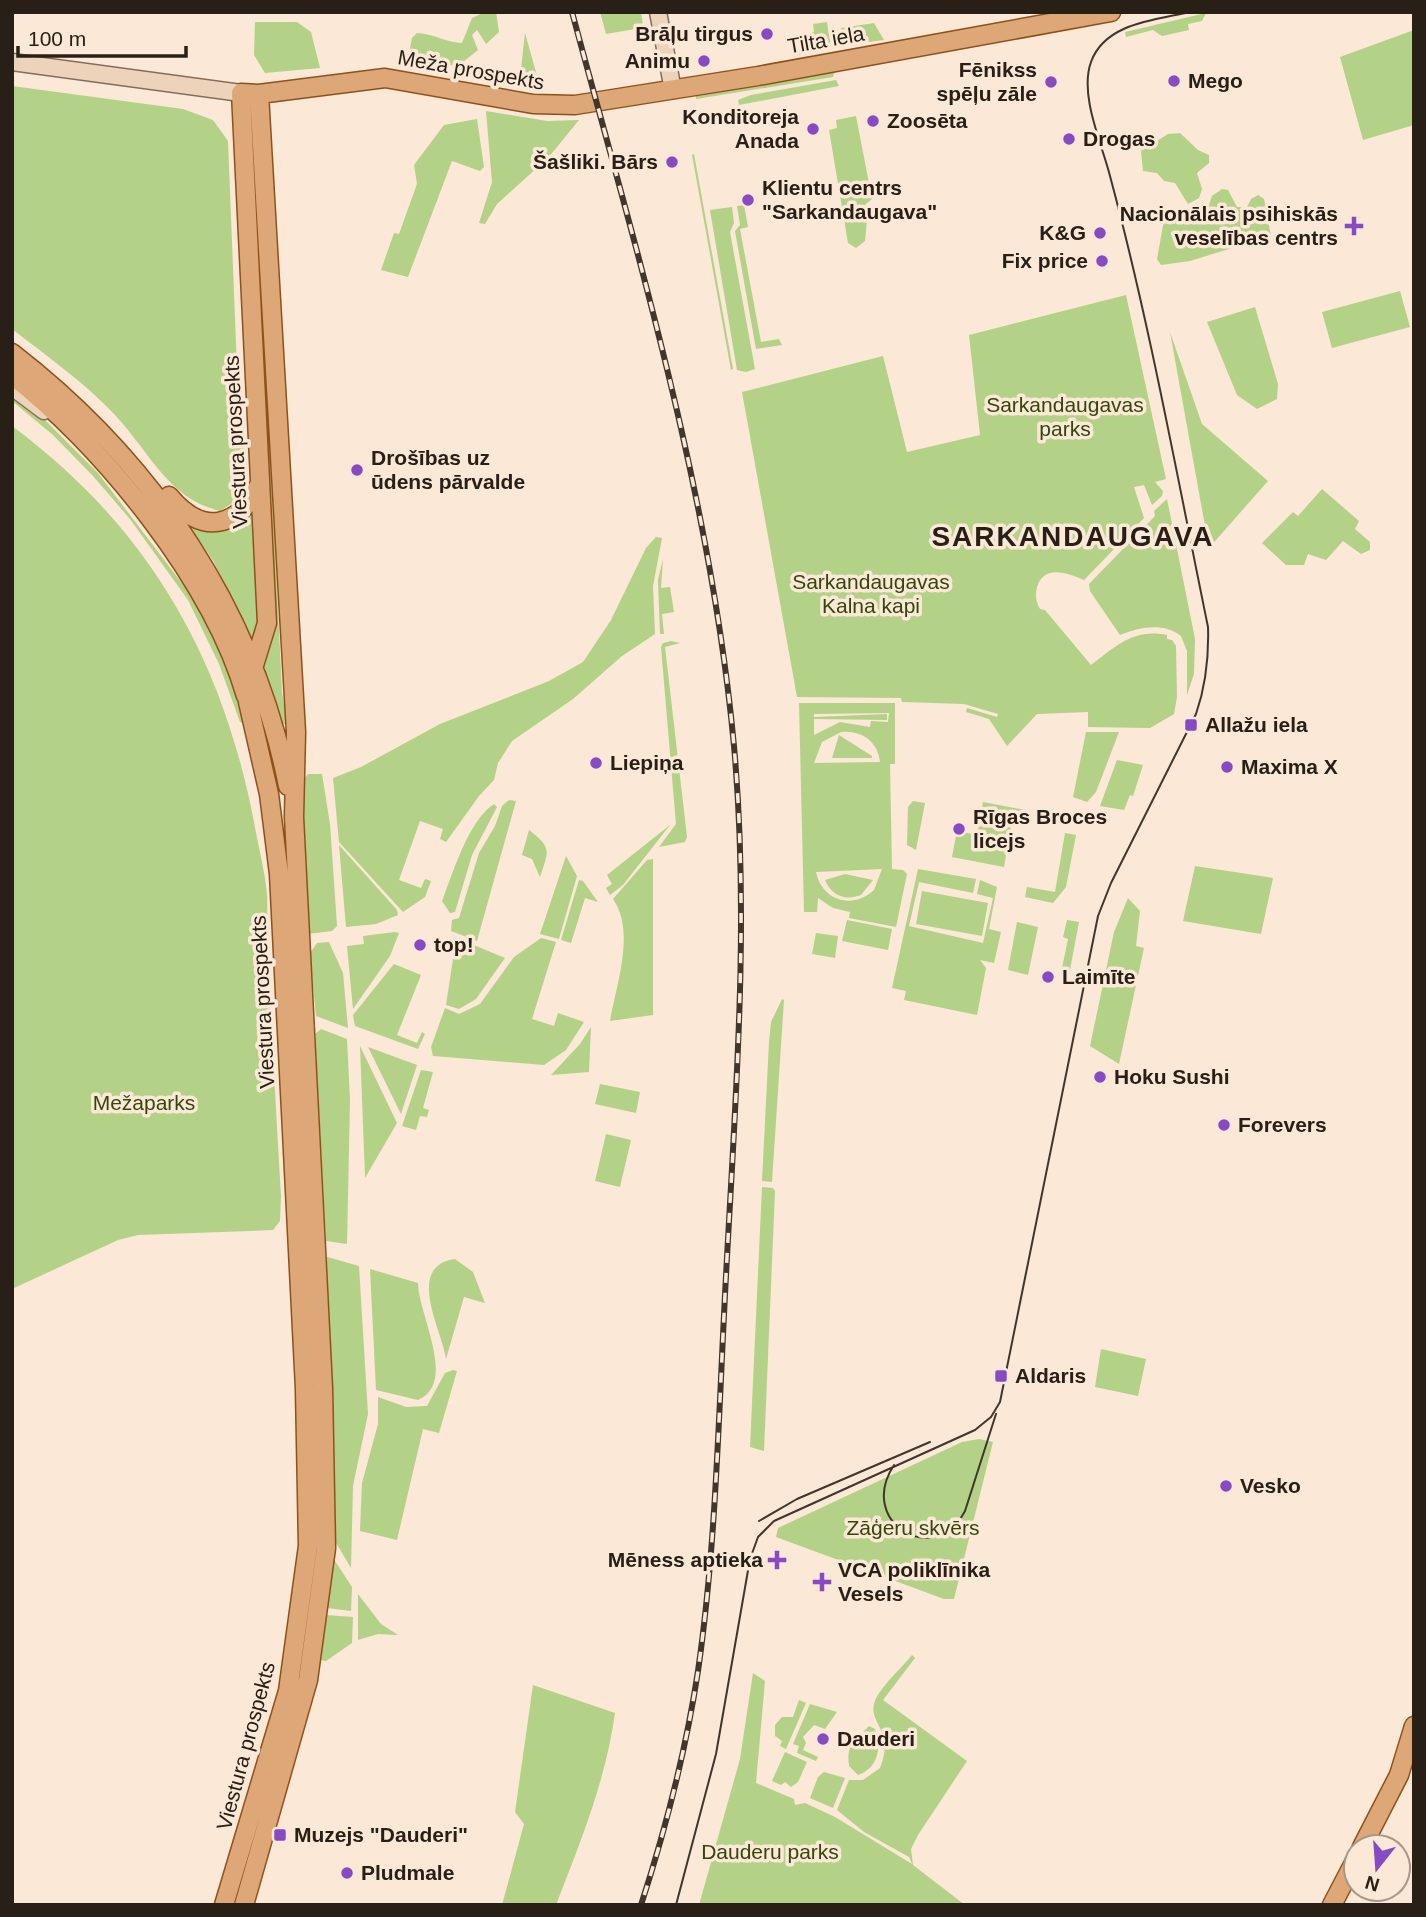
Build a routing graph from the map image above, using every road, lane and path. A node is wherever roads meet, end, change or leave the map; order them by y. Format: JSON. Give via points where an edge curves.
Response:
{"nodes":[{"id":1,"x":658,"y":12,"type":"edge"},
{"id":2,"x":1111,"y":12,"type":"edge"},
{"id":3,"x":12,"y":62,"type":"edge"},
{"id":4,"x":673,"y":90,"type":"junction"},
{"id":5,"x":250,"y":93,"type":"junction"},
{"id":6,"x":12,"y":353,"type":"edge"},
{"id":7,"x":12,"y":375,"type":"edge"},
{"id":8,"x":12,"y":387,"type":"edge"},
{"id":9,"x":72,"y":428,"type":"junction"},
{"id":10,"x":110,"y":440,"type":"junction"},
{"id":11,"x":260,"y":483,"type":"junction"},
{"id":12,"x":254,"y":664,"type":"junction"},
{"id":13,"x":248,"y":702,"type":"junction"},
{"id":14,"x":294,"y":817,"type":"junction"},
{"id":15,"x":296,"y":1018,"type":"junction"},
{"id":16,"x":323,"y":1388,"type":"junction"},
{"id":17,"x":304,"y":1389,"type":"junction"},
{"id":18,"x":1414,"y":1726,"type":"edge"},
{"id":19,"x":254,"y":1807,"type":"junction"},
{"id":20,"x":272,"y":1813,"type":"junction"},
{"id":21,"x":1369,"y":1833,"type":"edge"},
{"id":22,"x":1342,"y":1886,"type":"edge"},
{"id":23,"x":224,"y":1905,"type":"edge"},
{"id":24,"x":244,"y":1905,"type":"edge"},
{"id":25,"x":1332,"y":1905,"type":"edge"}],
"edges":[{"from":1,"to":4,"type":"street"},
{"from":2,"to":4,"type":"main road","name":"Tilta iela"},
{"from":3,"to":5,"type":"street","name":"Meža prospekts"},
{"from":4,"to":5,"type":"main road","name":"Meža prospekts","via":[[552,106],[385,78]]},
{"from":5,"to":11,"type":"main road","name":"Viestura prospekts"},
{"from":5,"to":14,"type":"main road","name":"Viestura prospekts","via":[[295,709]]},
{"from":6,"to":10,"type":"main road"},
{"from":7,"to":9,"type":"main road"},
{"from":8,"to":9,"type":"street"},
{"from":9,"to":13,"type":"main road","via":[[192,577],[220,630]]},
{"from":10,"to":11,"type":"main road","via":[[153,475],[180,509],[205,522],[223,522],[245,509]]},
{"from":10,"to":12,"type":"main road","via":[[174,518],[220,591]]},
{"from":11,"to":12,"type":"main road","name":"Viestura prospekts","via":[[267,623]]},
{"from":12,"to":13,"type":"main road","name":"Viestura prospekts"},
{"from":12,"to":14,"type":"main road","via":[[271,713]]},
{"from":13,"to":15,"type":"main road","name":"Viestura prospekts","via":[[276,836]]},
{"from":14,"to":15,"type":"main road","name":"Viestura prospekts"},
{"from":15,"to":16,"type":"main road","name":"Viestura prospekts"},
{"from":15,"to":17,"type":"main road","name":"Viestura prospekts"},
{"from":16,"to":17,"type":"main road"},
{"from":16,"to":20,"type":"main road","name":"Viestura prospekts","via":[[326,1548],[319,1610],[308,1680]]},
{"from":17,"to":19,"type":"main road","name":"Viestura prospekts","via":[[308,1546],[302,1603],[288,1690]]},
{"from":18,"to":21,"type":"main road","via":[[1399,1775]]},
{"from":19,"to":20,"type":"main road"},
{"from":19,"to":23,"type":"main road","name":"Viestura prospekts"},
{"from":20,"to":24,"type":"main road","name":"Viestura prospekts"},
{"from":22,"to":25,"type":"main road"}]}
